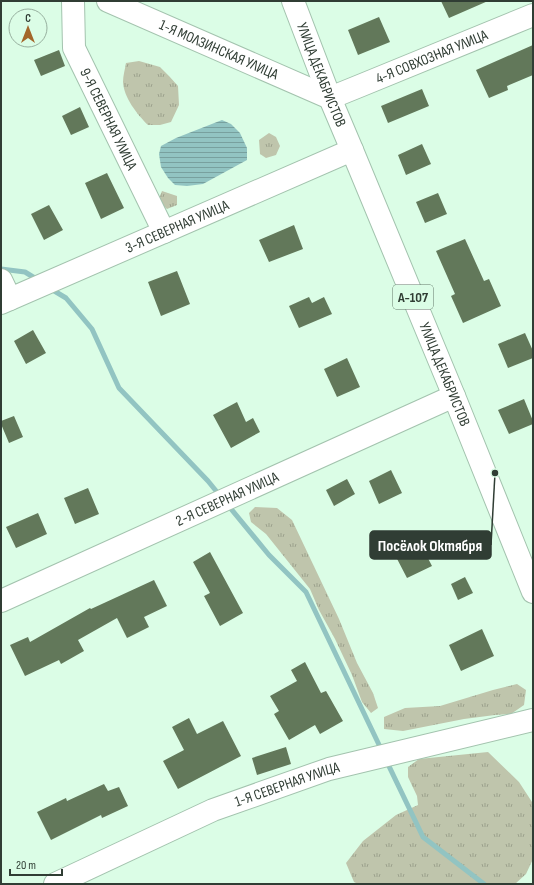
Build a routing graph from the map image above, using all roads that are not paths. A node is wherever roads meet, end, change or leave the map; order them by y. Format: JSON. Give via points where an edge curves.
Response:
{"nodes":[{"id":1,"x":73,"y":1,"type":"edge"},
{"id":2,"x":108,"y":1,"type":"edge"},
{"id":3,"x":293,"y":1,"type":"edge"},
{"id":4,"x":533,"y":15,"type":"edge"},
{"id":5,"x":330,"y":98,"type":"junction"},
{"id":6,"x":352,"y":150,"type":"junction"},
{"id":7,"x":164,"y":232,"type":"junction"},
{"id":8,"x":1,"y":280,"type":"edge"},
{"id":9,"x":5,"y":301,"type":"edge"},
{"id":10,"x":454,"y":396,"type":"junction"},
{"id":11,"x":533,"y":592,"type":"edge"},
{"id":12,"x":1,"y":601,"type":"edge"},
{"id":13,"x":533,"y":720,"type":"edge"},
{"id":14,"x":54,"y":884,"type":"edge"}],
"edges":[{"from":1,"to":7,"type":"main road","name":"9-Я СЕВЕРНАЯ УЛИЦА","via":[[74,48]]},
{"from":2,"to":5,"type":"main road","name":"1-Я МОЛЗИНСКАЯ УЛИЦА"},
{"from":3,"to":5,"type":"main road","name":"УЛИЦА ДЕКАБРИСТОВ","number":"А-107"},
{"from":4,"to":5,"type":"main road","name":"4-Я СОВХОЗНАЯ УЛИЦА"},
{"from":5,"to":6,"type":"main road","name":"УЛИЦА ДЕКАБРИСТОВ","number":"А-107"},
{"from":6,"to":7,"type":"main road","name":"3-Я СЕВЕРНАЯ УЛИЦА"},
{"from":6,"to":10,"type":"main road","name":"УЛИЦА ДЕКАБРИСТОВ","number":"А-107"},
{"from":7,"to":9,"type":"main road","name":"3-Я СЕВЕРНАЯ УЛИЦА"},
{"from":8,"to":9,"type":"main road"},
{"from":10,"to":11,"type":"main road","name":"УЛИЦА ДЕКАБРИСТОВ","number":"А-107"},
{"from":10,"to":12,"type":"main road","name":"2-Я СЕВЕРНАЯ УЛИЦА"},
{"from":13,"to":14,"type":"main road","name":"1-Я СЕВЕРНАЯ УЛИЦА","via":[[329,769],[213,810]]}]}
